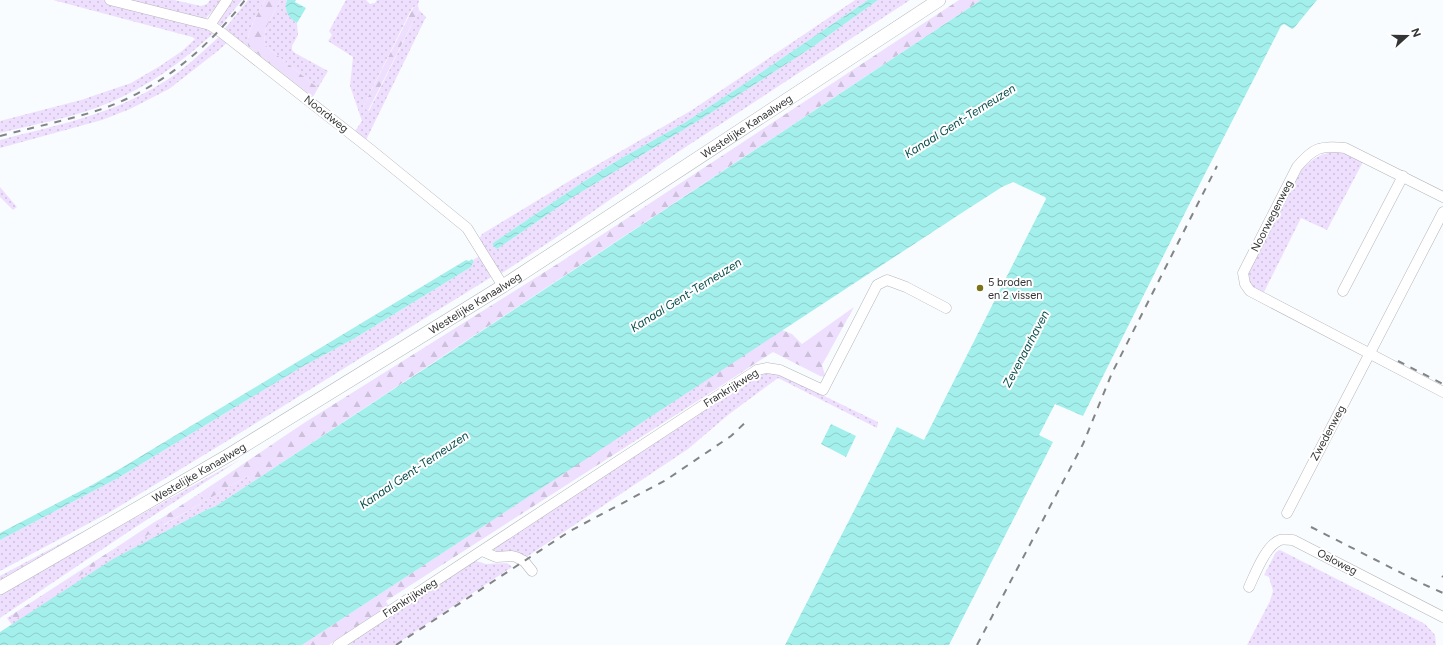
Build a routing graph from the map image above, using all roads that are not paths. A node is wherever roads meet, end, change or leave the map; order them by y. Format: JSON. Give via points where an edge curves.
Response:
{"nodes":[{"id":1,"x":110,"y":0,"type":"edge"},
{"id":2,"x":227,"y":0,"type":"edge"},
{"id":3,"x":939,"y":0,"type":"edge"},
{"id":4,"x":210,"y":26,"type":"junction"},
{"id":5,"x":1403,"y":176,"type":"junction"},
{"id":6,"x":1443,"y":197,"type":"edge"},
{"id":7,"x":1443,"y":212,"type":"edge"},
{"id":8,"x":503,"y":286,"type":"junction"},
{"id":9,"x":1343,"y":291,"type":"dead end"},
{"id":10,"x":946,"y":308,"type":"dead end"},
{"id":11,"x":1370,"y":354,"type":"junction"},
{"id":12,"x":1443,"y":392,"type":"edge"},
{"id":13,"x":1287,"y":513,"type":"dead end"},
{"id":14,"x":482,"y":551,"type":"junction"},
{"id":15,"x":532,"y":571,"type":"dead end"},
{"id":16,"x":1249,"y":587,"type":"dead end"},
{"id":17,"x":0,"y":588,"type":"edge"},
{"id":18,"x":1443,"y":617,"type":"edge"},
{"id":19,"x":338,"y":645,"type":"edge"}],
"edges":[{"from":1,"to":4,"type":"street","name":"Noordweg"},
{"from":2,"to":4,"type":"street"},
{"from":3,"to":8,"type":"main road","name":"Westelijke Kanaalweg"},
{"from":4,"to":8,"type":"street","name":"Noordweg","via":[[229,38],[467,228]]},
{"from":5,"to":6,"type":"street","name":"Noorwegenweg"},
{"from":5,"to":9,"type":"street"},
{"from":5,"to":11,"type":"street","name":"Noorwegenweg","via":[[1345,148],[1330,146],[1308,154],[1297,167],[1243,273],[1245,284],[1250,291]]},
{"from":7,"to":11,"type":"street","name":"Zwedenweg"},
{"from":8,"to":17,"type":"main road","name":"Westelijke Kanaalweg","via":[[229,455]]},
{"from":10,"to":14,"type":"street","name":"Frankrijkweg","via":[[887,280],[877,285],[823,390],[780,370],[757,370]]},
{"from":11,"to":12,"type":"street"},
{"from":11,"to":13,"type":"street","name":"Zwedenweg"},
{"from":14,"to":15,"type":"street","via":[[496,557],[516,557],[524,561]]},
{"from":14,"to":19,"type":"street","name":"Frankrijkweg"},
{"from":16,"to":18,"type":"street","name":"Osloweg","via":[[1271,547],[1280,540],[1293,540]]}]}
